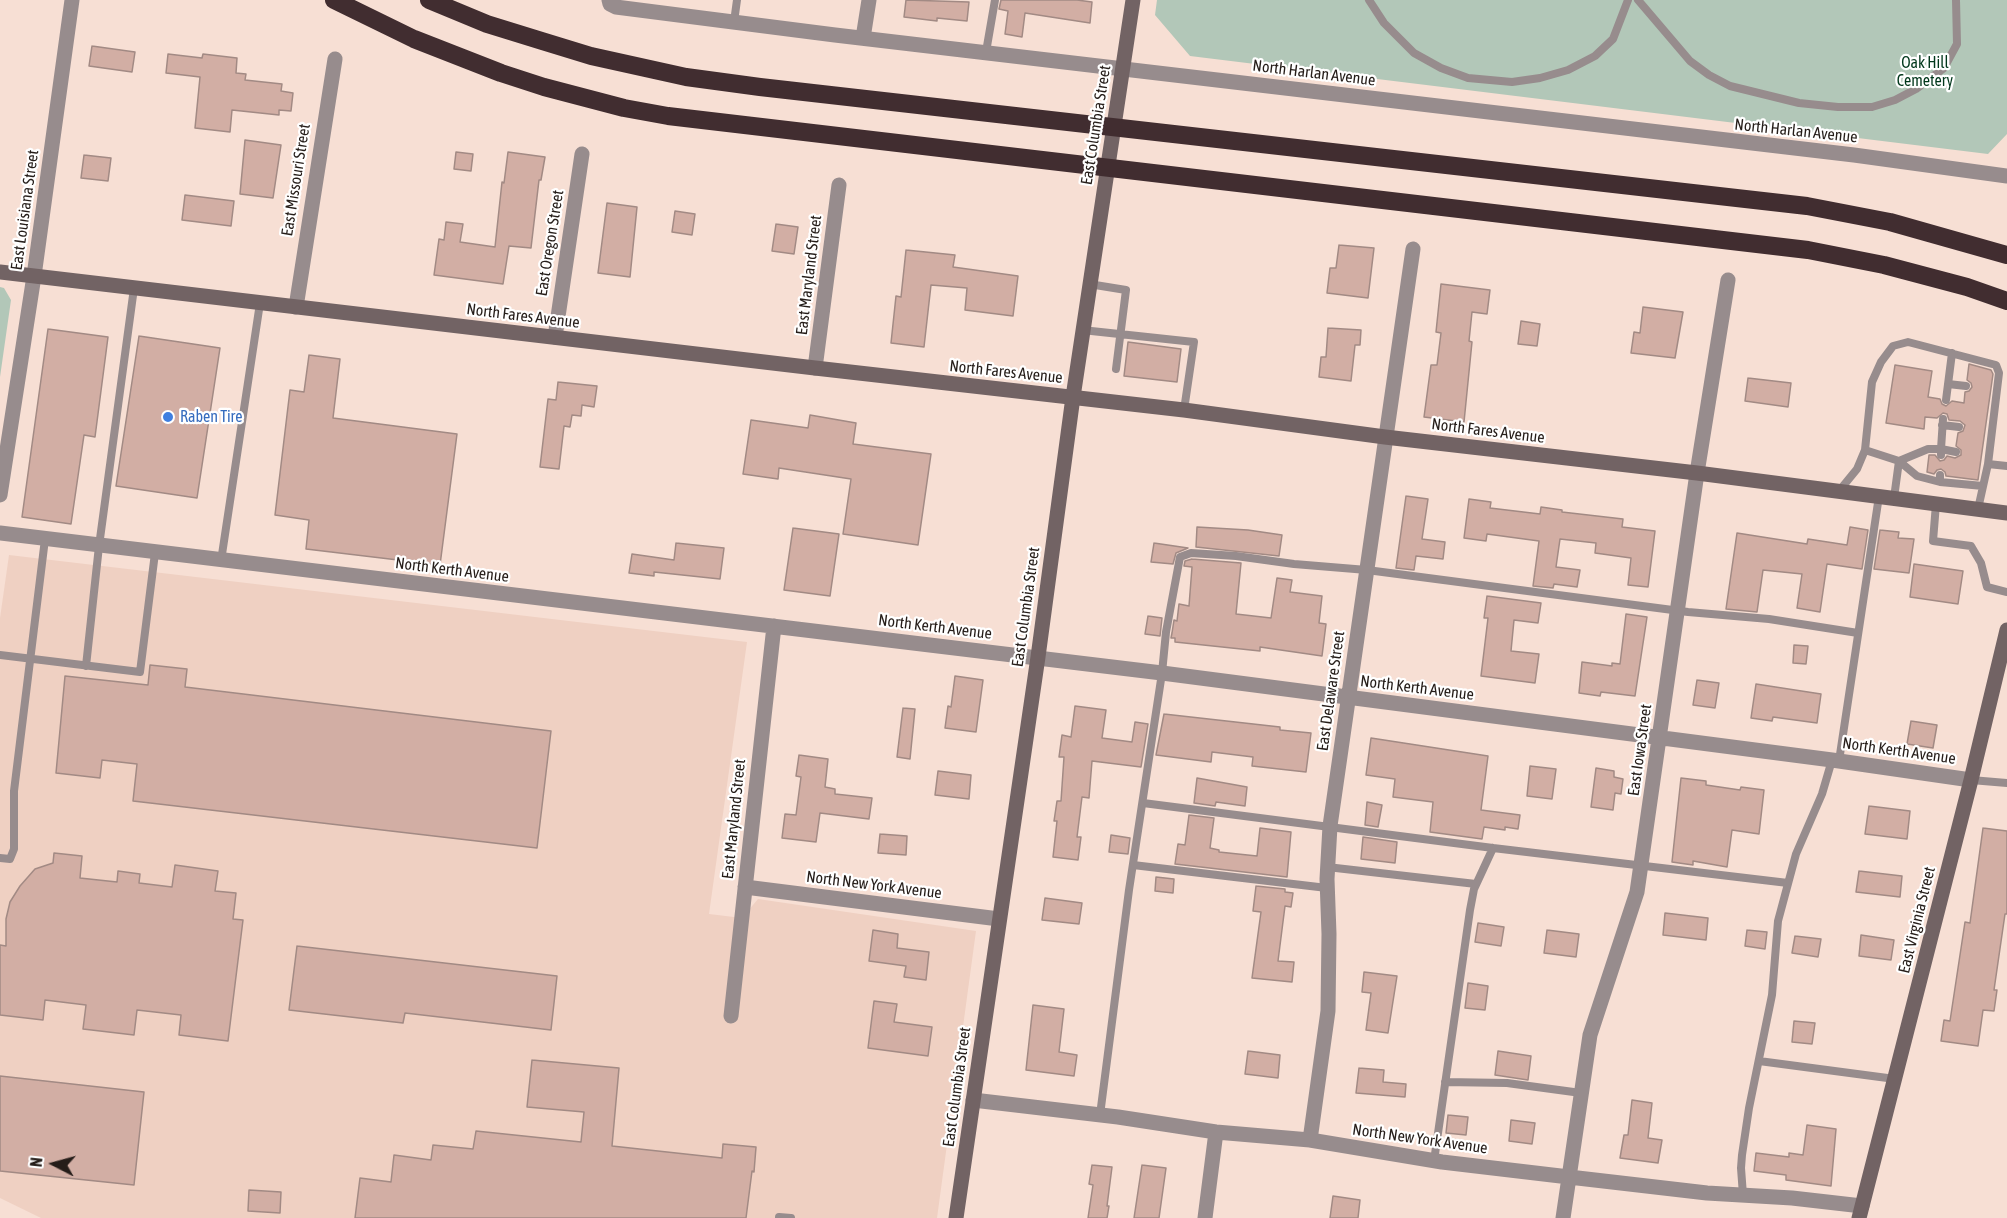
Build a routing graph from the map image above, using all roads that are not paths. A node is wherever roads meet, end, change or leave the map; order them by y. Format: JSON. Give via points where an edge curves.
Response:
{"nodes":[{"id":1,"x":72,"y":0,"type":"edge"},
{"id":2,"x":334,"y":0,"type":"edge"},
{"id":3,"x":429,"y":0,"type":"edge"},
{"id":4,"x":737,"y":0,"type":"edge"},
{"id":5,"x":869,"y":0,"type":"edge"},
{"id":6,"x":995,"y":0,"type":"edge"},
{"id":7,"x":1133,"y":0,"type":"edge"},
{"id":8,"x":1369,"y":0,"type":"edge"},
{"id":9,"x":1628,"y":0,"type":"edge"},
{"id":10,"x":1638,"y":0,"type":"edge"},
{"id":11,"x":1956,"y":0,"type":"edge"},
{"id":12,"x":612,"y":4,"type":"edge"},
{"id":13,"x":734,"y":22,"type":"junction"},
{"id":14,"x":863,"y":38,"type":"junction"},
{"id":15,"x":986,"y":52,"type":"junction"},
{"id":16,"x":335,"y":59,"type":"dead end"},
{"id":17,"x":1123,"y":68,"type":"junction"},
{"id":18,"x":1114,"y":127,"type":"junction"},
{"id":19,"x":582,"y":154,"type":"dead end"},
{"id":20,"x":1106,"y":169,"type":"junction"},
{"id":21,"x":2007,"y":176,"type":"edge"},
{"id":22,"x":838,"y":185,"type":"dead end"},
{"id":23,"x":1413,"y":249,"type":"dead end"},
{"id":24,"x":2007,"y":255,"type":"edge"},
{"id":25,"x":0,"y":272,"type":"edge"},
{"id":26,"x":34,"y":276,"type":"junction"},
{"id":27,"x":1728,"y":280,"type":"dead end"},
{"id":28,"x":1089,"y":284,"type":"junction"},
{"id":29,"x":134,"y":288,"type":"junction"},
{"id":30,"x":2007,"y":301,"type":"edge"},
{"id":31,"x":260,"y":303,"type":"junction"},
{"id":32,"x":296,"y":307,"type":"junction"},
{"id":33,"x":1083,"y":330,"type":"junction"},
{"id":34,"x":1121,"y":334,"type":"junction"},
{"id":35,"x":555,"y":337,"type":"junction"},
{"id":36,"x":1952,"y":353,"type":"junction"},
{"id":37,"x":815,"y":368,"type":"junction"},
{"id":38,"x":1116,"y":369,"type":"dead end"},
{"id":39,"x":1948,"y":384,"type":"junction"},
{"id":40,"x":1966,"y":386,"type":"dead end"},
{"id":41,"x":1072,"y":397,"type":"junction"},
{"id":42,"x":1946,"y":400,"type":"dead end"},
{"id":43,"x":1184,"y":410,"type":"junction"},
{"id":44,"x":1959,"y":428,"type":"dead end"},
{"id":45,"x":1385,"y":437,"type":"junction"},
{"id":46,"x":1865,"y":450,"type":"junction"},
{"id":47,"x":1941,"y":452,"type":"junction"},
{"id":48,"x":1956,"y":452,"type":"dead end"},
{"id":49,"x":1986,"y":458,"type":"junction"},
{"id":50,"x":1899,"y":460,"type":"junction"},
{"id":51,"x":2007,"y":466,"type":"edge"},
{"id":52,"x":1697,"y":473,"type":"junction"},
{"id":53,"x":1983,"y":486,"type":"junction"},
{"id":54,"x":1839,"y":491,"type":"junction"},
{"id":55,"x":0,"y":495,"type":"edge"},
{"id":56,"x":1886,"y":497,"type":"junction"},
{"id":57,"x":1936,"y":504,"type":"junction"},
{"id":58,"x":1978,"y":510,"type":"junction"},
{"id":59,"x":2007,"y":513,"type":"edge"},
{"id":60,"x":0,"y":533,"type":"edge"},
{"id":61,"x":45,"y":539,"type":"junction"},
{"id":62,"x":99,"y":546,"type":"junction"},
{"id":63,"x":155,"y":553,"type":"junction"},
{"id":64,"x":221,"y":561,"type":"junction"},
{"id":65,"x":1366,"y":570,"type":"junction"},
{"id":66,"x":2007,"y":592,"type":"edge"},
{"id":67,"x":1678,"y":611,"type":"junction"},
{"id":68,"x":774,"y":626,"type":"junction"},
{"id":69,"x":2007,"y":630,"type":"edge"},
{"id":70,"x":1858,"y":633,"type":"junction"},
{"id":71,"x":0,"y":655,"type":"edge"},
{"id":72,"x":1038,"y":657,"type":"junction"},
{"id":73,"x":30,"y":660,"type":"junction"},
{"id":74,"x":86,"y":666,"type":"junction"},
{"id":75,"x":1162,"y":673,"type":"junction"},
{"id":76,"x":1349,"y":697,"type":"junction"},
{"id":77,"x":1660,"y":737,"type":"junction"},
{"id":78,"x":1835,"y":760,"type":"junction"},
{"id":79,"x":1971,"y":780,"type":"junction"},
{"id":80,"x":2007,"y":783,"type":"edge"},
{"id":81,"x":1143,"y":803,"type":"junction"},
{"id":82,"x":1330,"y":826,"type":"junction"},
{"id":83,"x":1493,"y":848,"type":"junction"},
{"id":84,"x":0,"y":858,"type":"edge"},
{"id":85,"x":1133,"y":865,"type":"junction"},
{"id":86,"x":1642,"y":866,"type":"junction"},
{"id":87,"x":1327,"y":867,"type":"junction"},
{"id":88,"x":1476,"y":884,"type":"junction"},
{"id":89,"x":1788,"y":884,"type":"junction"},
{"id":90,"x":745,"y":887,"type":"junction"},
{"id":91,"x":1327,"y":888,"type":"junction"},
{"id":92,"x":999,"y":919,"type":"junction"},
{"id":93,"x":731,"y":1016,"type":"dead end"},
{"id":94,"x":1759,"y":1061,"type":"junction"},
{"id":95,"x":1895,"y":1079,"type":"junction"},
{"id":96,"x":1445,"y":1082,"type":"junction"},
{"id":97,"x":1581,"y":1093,"type":"junction"},
{"id":98,"x":974,"y":1100,"type":"junction"},
{"id":99,"x":1100,"y":1115,"type":"junction"},
{"id":100,"x":1216,"y":1132,"type":"junction"},
{"id":101,"x":1310,"y":1140,"type":"junction"},
{"id":102,"x":1434,"y":1161,"type":"junction"},
{"id":103,"x":1569,"y":1177,"type":"junction"},
{"id":104,"x":1743,"y":1195,"type":"junction"},
{"id":105,"x":1860,"y":1212,"type":"edge"},
{"id":106,"x":779,"y":1217,"type":"edge"},
{"id":107,"x":790,"y":1218,"type":"edge"},
{"id":108,"x":956,"y":1218,"type":"edge"},
{"id":109,"x":1205,"y":1218,"type":"edge"},
{"id":110,"x":1563,"y":1218,"type":"edge"}],
"edges":[{"from":1,"to":26,"type":"street","name":"East Louisiana Street"},
{"from":2,"to":20,"type":"highway","via":[[461,58],[544,87],[624,108]]},
{"from":3,"to":18,"type":"highway","via":[[542,42],[686,77]]},
{"from":4,"to":13,"type":"lane"},
{"from":5,"to":14,"type":"street"},
{"from":6,"to":15,"type":"lane"},
{"from":7,"to":17,"type":"street","name":"East Columbia Street"},
{"from":8,"to":9,"type":"lane","via":[[1384,23],[1414,53],[1468,78],[1512,82],[1568,70],[1595,56],[1613,39]]},
{"from":10,"to":11,"type":"lane","via":[[1690,62],[1731,86],[1799,103],[1838,107],[1872,107],[1895,100],[1944,68],[1957,44]]},
{"from":12,"to":13,"type":"street","name":"North Harlan Avenue"},
{"from":13,"to":14,"type":"street","name":"North Harlan Avenue"},
{"from":14,"to":15,"type":"street","name":"North Harlan Avenue"},
{"from":15,"to":17,"type":"street","name":"North Harlan Avenue"},
{"from":16,"to":32,"type":"street","name":"East Missouri Street"},
{"from":17,"to":18,"type":"street","name":"East Columbia Street"},
{"from":17,"to":21,"type":"street","name":"North Harlan Avenue"},
{"from":18,"to":20,"type":"street","name":"East Columbia Street"},
{"from":18,"to":24,"type":"highway","via":[[1807,206],[1890,222]]},
{"from":19,"to":35,"type":"street","name":"East Oregon Street"},
{"from":20,"to":28,"type":"street","name":"East Columbia Street"},
{"from":20,"to":30,"type":"highway","via":[[1808,250],[1884,265]]},
{"from":22,"to":37,"type":"street","name":"East Maryland Street"},
{"from":23,"to":45,"type":"street","name":"East Delaware Street"},
{"from":25,"to":26,"type":"street","name":"North Fares Avenue"},
{"from":26,"to":29,"type":"street","name":"North Fares Avenue"},
{"from":26,"to":55,"type":"street","name":"East Louisiana Street"},
{"from":27,"to":52,"type":"street","name":"East Iowa Street"},
{"from":28,"to":33,"type":"street","name":"East Columbia Street"},
{"from":28,"to":34,"type":"lane","via":[[1126,290]]},
{"from":29,"to":31,"type":"street","name":"North Fares Avenue"},
{"from":29,"to":62,"type":"lane"},
{"from":31,"to":32,"type":"street","name":"North Fares Avenue"},
{"from":31,"to":64,"type":"lane"},
{"from":32,"to":35,"type":"street","name":"North Fares Avenue"},
{"from":33,"to":34,"type":"lane"},
{"from":33,"to":41,"type":"street","name":"East Columbia Street"},
{"from":34,"to":38,"type":"lane"},
{"from":34,"to":43,"type":"lane","via":[[1194,342]]},
{"from":35,"to":37,"type":"street","name":"North Fares Avenue"},
{"from":36,"to":39,"type":"lane"},
{"from":36,"to":46,"type":"lane","via":[[1908,342],[1893,346],[1872,382]]},
{"from":36,"to":49,"type":"lane","via":[[1996,364],[1999,373]]},
{"from":37,"to":41,"type":"street","name":"North Fares Avenue"},
{"from":39,"to":40,"type":"lane"},
{"from":39,"to":42,"type":"lane"},
{"from":41,"to":43,"type":"street","name":"North Fares Avenue"},
{"from":41,"to":72,"type":"street","name":"East Columbia Street"},
{"from":43,"to":45,"type":"street","name":"North Fares Avenue"},
{"from":44,"to":47,"type":"lane","via":[[1943,422]]},
{"from":45,"to":52,"type":"street","name":"North Fares Avenue"},
{"from":45,"to":65,"type":"street","name":"East Delaware Street"},
{"from":46,"to":50,"type":"lane"},
{"from":46,"to":54,"type":"lane","via":[[1857,469]]},
{"from":47,"to":48,"type":"lane"},
{"from":47,"to":50,"type":"lane","via":[[1928,449]]},
{"from":49,"to":51,"type":"lane"},
{"from":49,"to":53,"type":"lane"},
{"from":50,"to":53,"type":"lane","via":[[1917,476]]},
{"from":50,"to":56,"type":"lane"},
{"from":52,"to":54,"type":"street","name":"North Fares Avenue"},
{"from":52,"to":67,"type":"street","name":"East Iowa Street"},
{"from":53,"to":58,"type":"lane"},
{"from":54,"to":56,"type":"street","name":"North Fares Avenue"},
{"from":56,"to":57,"type":"street","name":"North Fares Avenue"},
{"from":56,"to":70,"type":"lane"},
{"from":57,"to":58,"type":"street","name":"North Fares Avenue"},
{"from":57,"to":66,"type":"lane","via":[[1933,541],[1971,546],[1981,563],[1987,587]]},
{"from":58,"to":59,"type":"street","name":"North Fares Avenue"},
{"from":60,"to":61,"type":"street","name":"North Kerth Avenue"},
{"from":61,"to":62,"type":"street","name":"North Kerth Avenue"},
{"from":61,"to":73,"type":"lane"},
{"from":62,"to":63,"type":"street","name":"North Kerth Avenue"},
{"from":62,"to":74,"type":"lane"},
{"from":63,"to":64,"type":"street","name":"North Kerth Avenue"},
{"from":63,"to":74,"type":"lane","via":[[140,672]]},
{"from":64,"to":68,"type":"street","name":"North Kerth Avenue"},
{"from":65,"to":67,"type":"lane"},
{"from":65,"to":75,"type":"lane","via":[[1236,556],[1180,557]]},
{"from":65,"to":76,"type":"street","name":"East Delaware Street"},
{"from":67,"to":70,"type":"lane","via":[[1769,619]]},
{"from":67,"to":77,"type":"street","name":"East Iowa Street"},
{"from":68,"to":72,"type":"street","name":"North Kerth Avenue"},
{"from":68,"to":90,"type":"street","name":"East Maryland Street"},
{"from":69,"to":79,"type":"street","name":"East Virginia Street"},
{"from":70,"to":78,"type":"lane"},
{"from":71,"to":73,"type":"lane"},
{"from":72,"to":75,"type":"street","name":"North Kerth Avenue"},
{"from":72,"to":92,"type":"street","name":"East Columbia Street"},
{"from":73,"to":74,"type":"lane"},
{"from":73,"to":84,"type":"lane","via":[[14,791],[14,849],[10,859]]},
{"from":75,"to":76,"type":"street","name":"North Kerth Avenue"},
{"from":75,"to":81,"type":"lane"},
{"from":76,"to":77,"type":"street","name":"North Kerth Avenue"},
{"from":76,"to":82,"type":"street","name":"East Delaware Street"},
{"from":77,"to":78,"type":"street","name":"North Kerth Avenue"},
{"from":77,"to":86,"type":"street","name":"East Iowa Street"},
{"from":78,"to":79,"type":"street","name":"North Kerth Avenue"},
{"from":78,"to":89,"type":"lane","via":[[1796,854]]},
{"from":79,"to":80,"type":"lane","name":"North Kerth Avenue"},
{"from":79,"to":95,"type":"street","name":"East Virginia Street"},
{"from":81,"to":82,"type":"lane"},
{"from":81,"to":85,"type":"lane"},
{"from":82,"to":83,"type":"lane"},
{"from":82,"to":87,"type":"street","name":"East Delaware Street"},
{"from":83,"to":86,"type":"lane"},
{"from":83,"to":88,"type":"lane"},
{"from":85,"to":91,"type":"lane"},
{"from":85,"to":99,"type":"lane"},
{"from":86,"to":89,"type":"lane"},
{"from":86,"to":97,"type":"street","name":"East Iowa Street","via":[[1637,892],[1594,1016]]},
{"from":87,"to":88,"type":"lane"},
{"from":87,"to":91,"type":"street","name":"East Delaware Street"},
{"from":88,"to":96,"type":"lane"},
{"from":89,"to":94,"type":"lane","via":[[1778,921],[1772,995]]},
{"from":90,"to":92,"type":"street","name":"North New York Avenue"},
{"from":90,"to":93,"type":"street","name":"East Maryland Street"},
{"from":91,"to":101,"type":"street","name":"East Delaware Street","via":[[1328,1011]]},
{"from":92,"to":98,"type":"street","name":"East Columbia Street"},
{"from":94,"to":95,"type":"lane"},
{"from":94,"to":104,"type":"lane","via":[[1742,1155]]},
{"from":95,"to":105,"type":"street","name":"East Virginia Street"},
{"from":96,"to":97,"type":"lane","via":[[1507,1083]]},
{"from":96,"to":102,"type":"lane"},
{"from":97,"to":103,"type":"street","name":"East Iowa Street"},
{"from":98,"to":99,"type":"street","name":"North New York Avenue"},
{"from":98,"to":108,"type":"street","name":"East Columbia Street"},
{"from":99,"to":100,"type":"street","name":"North New York Avenue"},
{"from":100,"to":101,"type":"street","name":"North New York Avenue"},
{"from":100,"to":109,"type":"street"},
{"from":101,"to":102,"type":"street","name":"North New York Avenue"},
{"from":102,"to":103,"type":"street","name":"North New York Avenue"},
{"from":103,"to":104,"type":"street","name":"North New York Avenue"},
{"from":103,"to":110,"type":"street","name":"East Iowa Street"},
{"from":104,"to":105,"type":"street","name":"North New York Avenue"},
{"from":106,"to":107,"type":"lane"}]}
